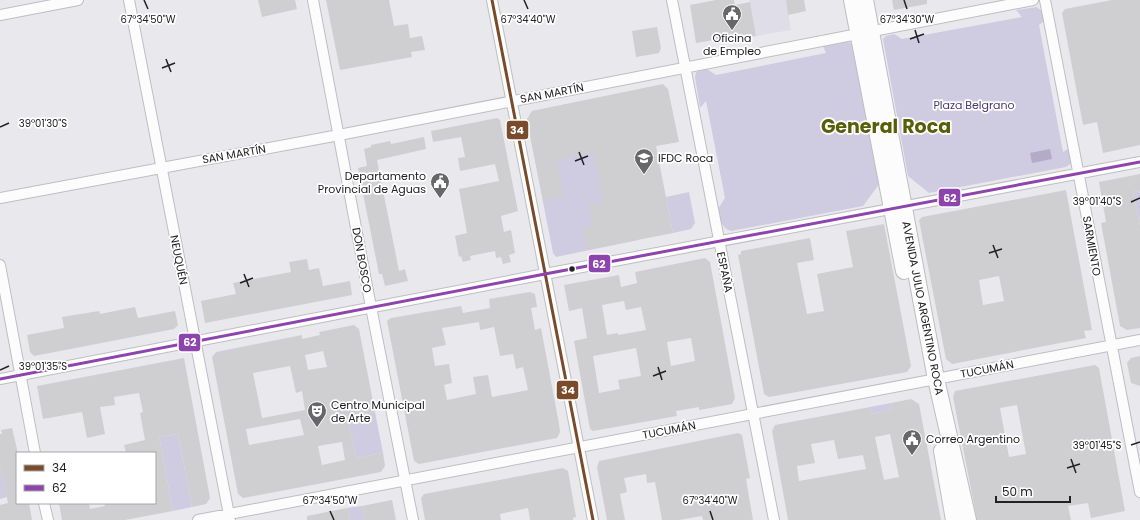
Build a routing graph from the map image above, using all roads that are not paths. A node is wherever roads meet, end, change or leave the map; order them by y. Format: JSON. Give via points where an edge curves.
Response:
{"nodes":[{"id":1,"x":78,"y":0,"type":"edge"},
{"id":2,"x":130,"y":0,"type":"edge"},
{"id":3,"x":313,"y":0,"type":"edge"},
{"id":4,"x":492,"y":0,"type":"edge"},
{"id":5,"x":672,"y":0,"type":"edge"},
{"id":6,"x":852,"y":0,"type":"edge"},
{"id":7,"x":865,"y":0,"type":"edge"},
{"id":8,"x":1033,"y":0,"type":"edge"},
{"id":9,"x":1045,"y":0,"type":"edge"},
{"id":10,"x":0,"y":15,"type":"edge"},
{"id":11,"x":864,"y":32,"type":"junction"},
{"id":12,"x":685,"y":66,"type":"junction"},
{"id":13,"x":512,"y":102,"type":"junction"},
{"id":14,"x":339,"y":135,"type":"junction"},
{"id":15,"x":1140,"y":162,"type":"edge"},
{"id":16,"x":162,"y":167,"type":"junction"},
{"id":17,"x":1079,"y":173,"type":"junction"},
{"id":18,"x":0,"y":198,"type":"edge"},
{"id":19,"x":897,"y":207,"type":"junction"},
{"id":20,"x":719,"y":241,"type":"junction"},
{"id":21,"x":0,"y":265,"type":"edge"},
{"id":22,"x":544,"y":274,"type":"junction"},
{"id":23,"x":370,"y":308,"type":"junction"},
{"id":24,"x":1140,"y":340,"type":"edge"},
{"id":25,"x":194,"y":342,"type":"junction"},
{"id":26,"x":1111,"y":345,"type":"junction"},
{"id":27,"x":21,"y":376,"type":"junction"},
{"id":28,"x":0,"y":379,"type":"edge"},
{"id":29,"x":932,"y":380,"type":"junction"},
{"id":30,"x":754,"y":414,"type":"junction"},
{"id":31,"x":580,"y":448,"type":"junction"},
{"id":32,"x":35,"y":452,"type":"edge"},
{"id":33,"x":405,"y":480,"type":"junction"},
{"id":34,"x":1140,"y":492,"type":"edge"},
{"id":35,"x":44,"y":504,"type":"edge"},
{"id":36,"x":229,"y":517,"type":"edge"},
{"id":37,"x":48,"y":520,"type":"edge"},
{"id":38,"x":198,"y":520,"type":"edge"},
{"id":39,"x":412,"y":520,"type":"edge"},
{"id":40,"x":593,"y":520,"type":"edge"},
{"id":41,"x":774,"y":520,"type":"edge"},
{"id":42,"x":954,"y":520,"type":"edge"},
{"id":43,"x":968,"y":520,"type":"edge"}],
"edges":[{"from":1,"to":10,"type":"street"},
{"from":2,"to":16,"type":"street","name":"NEUQUÉN"},
{"from":3,"to":14,"type":"street","name":"DON BOSCO"},
{"from":4,"to":13,"type":"street"},
{"from":5,"to":12,"type":"street","name":"ESPAÑA"},
{"from":6,"to":11,"type":"main road","name":"AVENIDA JULIO ARGENTINO ROCA"},
{"from":7,"to":11,"type":"main road","name":"AVENIDA JULIO ARGENTINO ROCA"},
{"from":8,"to":11,"type":"street","name":"SAN MARTÍN"},
{"from":9,"to":17,"type":"street","name":"SARMIENTO"},
{"from":11,"to":12,"type":"street","name":"SAN MARTÍN"},
{"from":11,"to":19,"type":"main road","name":"AVENIDA JULIO ARGENTINO ROCA"},
{"from":12,"to":13,"type":"street","name":"SAN MARTÍN"},
{"from":12,"to":20,"type":"street","name":"ESPAÑA"},
{"from":13,"to":14,"type":"street","name":"SAN MARTÍN"},
{"from":13,"to":22,"type":"street"},
{"from":14,"to":16,"type":"street","name":"SAN MARTÍN"},
{"from":14,"to":23,"type":"street","name":"DON BOSCO"},
{"from":15,"to":17,"type":"street"},
{"from":16,"to":18,"type":"street","name":"SAN MARTÍN"},
{"from":16,"to":25,"type":"street","name":"NEUQUÉN"},
{"from":17,"to":19,"type":"street"},
{"from":17,"to":26,"type":"street","name":"SARMIENTO"},
{"from":19,"to":20,"type":"street"},
{"from":19,"to":29,"type":"main road","name":"AVENIDA JULIO ARGENTINO ROCA"},
{"from":20,"to":22,"type":"street"},
{"from":20,"to":30,"type":"street","name":"ESPAÑA"},
{"from":21,"to":27,"type":"street"},
{"from":22,"to":23,"type":"street"},
{"from":22,"to":31,"type":"street"},
{"from":23,"to":25,"type":"street"},
{"from":23,"to":33,"type":"street","name":"DON BOSCO"},
{"from":24,"to":26,"type":"street","name":"TUCUMÁN"},
{"from":25,"to":27,"type":"street"},
{"from":25,"to":36,"type":"street","name":"NEUQUÉN"},
{"from":26,"to":29,"type":"street","name":"TUCUMÁN"},
{"from":26,"to":34,"type":"street","name":"SARMIENTO"},
{"from":27,"to":28,"type":"street"},
{"from":27,"to":32,"type":"street"},
{"from":29,"to":30,"type":"street","name":"TUCUMÁN"},
{"from":29,"to":42,"type":"main road","name":"AVENIDA JULIO ARGENTINO ROCA"},
{"from":29,"to":43,"type":"main road","name":"AVENIDA JULIO ARGENTINO ROCA"},
{"from":30,"to":31,"type":"street","name":"TUCUMÁN"},
{"from":30,"to":41,"type":"street","name":"ESPAÑA"},
{"from":31,"to":33,"type":"street","name":"TUCUMÁN"},
{"from":31,"to":40,"type":"street"},
{"from":33,"to":36,"type":"street","name":"TUCUMÁN"},
{"from":33,"to":39,"type":"street","name":"DON BOSCO"},
{"from":35,"to":37,"type":"street"},
{"from":36,"to":38,"type":"street","name":"TUCUMÁN"}]}
